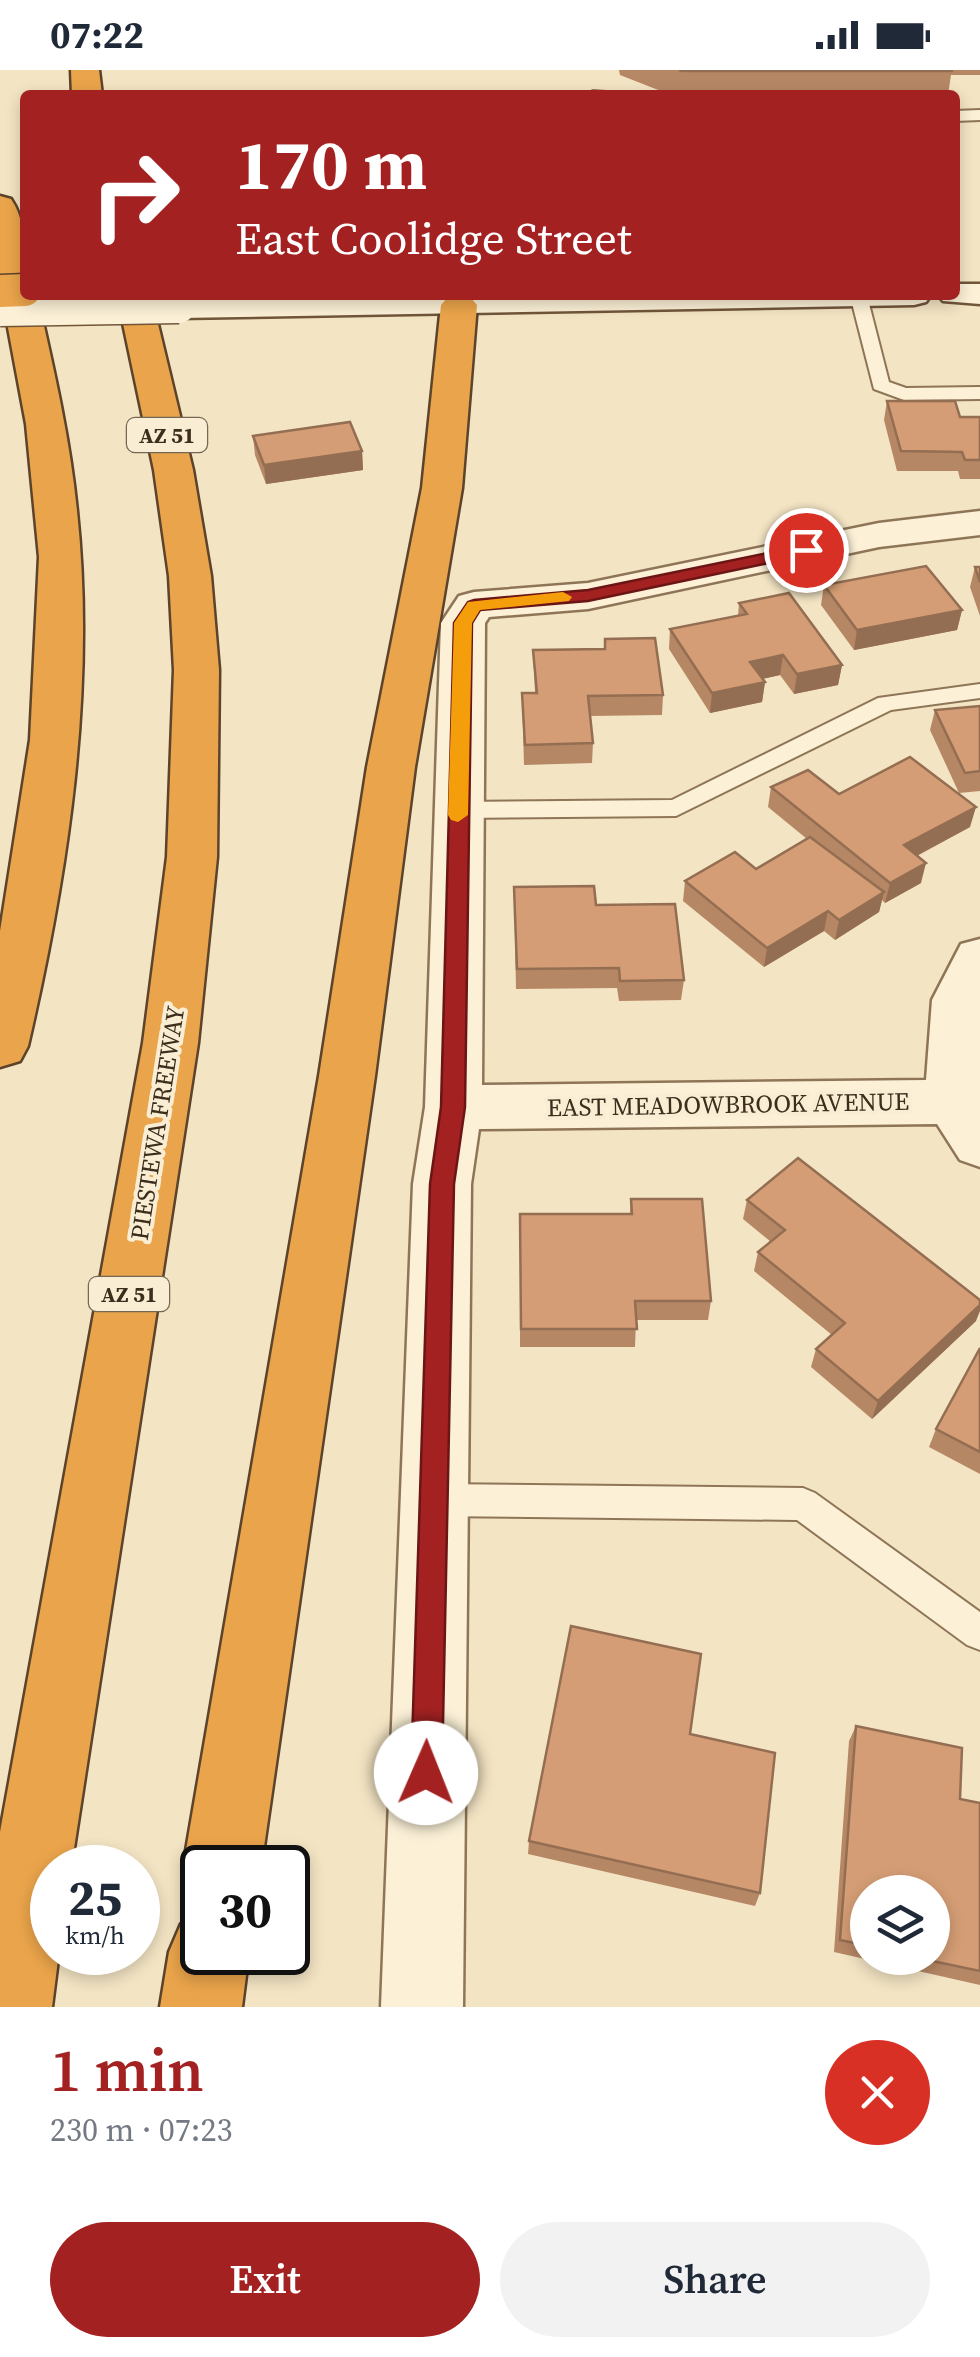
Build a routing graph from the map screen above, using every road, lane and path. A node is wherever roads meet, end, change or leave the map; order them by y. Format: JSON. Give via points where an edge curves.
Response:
{"nodes":[{"id":1,"x":0,"y":206,"type":"edge"},
{"id":2,"x":135,"y":300,"type":"edge"},
{"id":3,"x":460,"y":300,"type":"edge"},
{"id":4,"x":859,"y":300,"type":"edge"},
{"id":5,"x":0,"y":310,"type":"edge"},
{"id":6,"x":980,"y":393,"type":"edge"},
{"id":7,"x":980,"y":523,"type":"edge"},
{"id":8,"x":980,"y":691,"type":"edge"},
{"id":9,"x":458,"y":810,"type":"junction"},
{"id":10,"x":980,"y":958,"type":"edge"},
{"id":11,"x":0,"y":1046,"type":"edge"},
{"id":12,"x":453,"y":1107,"type":"junction"},
{"id":13,"x":971,"y":1113,"type":"edge"},
{"id":14,"x":432,"y":1500,"type":"junction"},
{"id":15,"x":980,"y":1633,"type":"edge"},
{"id":16,"x":226,"y":1845,"type":"edge"},
{"id":17,"x":206,"y":1975,"type":"edge"},
{"id":18,"x":10,"y":2007,"type":"edge"},
{"id":19,"x":201,"y":2007,"type":"edge"},
{"id":20,"x":422,"y":2007,"type":"edge"}],
"edges":[{"from":1,"to":11,"type":"highway","via":[[48,447],[60,557],[51,746]]},
{"from":2,"to":18,"type":"highway","name":"PIESTEWA FREEWAY","number":"AZ 51","via":[[175,466],[190,577],[196,658],[190,898],[168,1065]]},
{"from":3,"to":5,"type":"street","bridge":true},
{"from":3,"to":16,"type":"highway","via":[[442,488],[391,767]]},
{"from":4,"to":6,"type":"lane","via":[[882,384],[904,394]]},
{"from":7,"to":9,"type":"street","via":[[879,535],[588,596],[474,606],[463,623]]},
{"from":8,"to":9,"type":"lane","via":[[886,703],[676,808]]},
{"from":9,"to":12,"type":"street"},
{"from":10,"to":13,"type":"street","via":[[959,1000]]},
{"from":12,"to":13,"type":"street","name":"EAST MEADOWBROOK AVENUE"},
{"from":12,"to":14,"type":"street","via":[[442,1184]]},
{"from":14,"to":15,"type":"lane","via":[[803,1504]]},
{"from":14,"to":20,"type":"street"},
{"from":17,"to":19,"type":"highway"}]}
